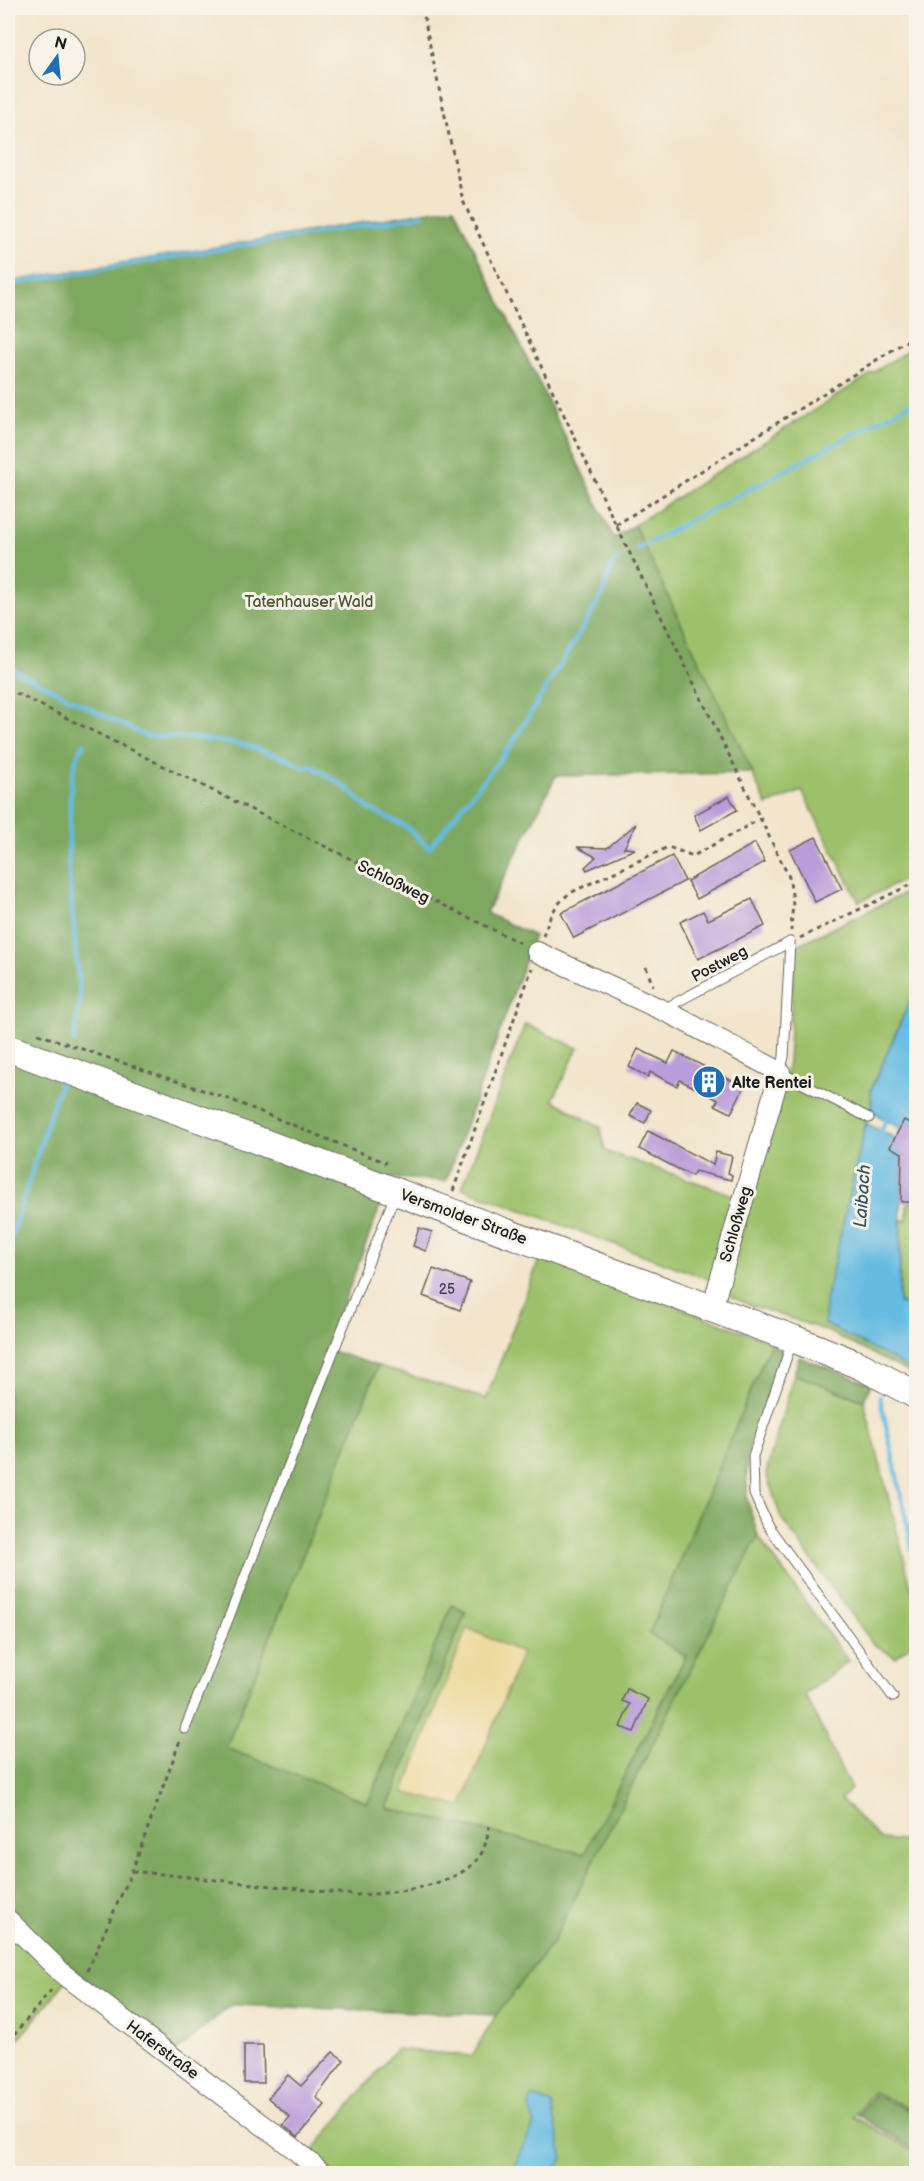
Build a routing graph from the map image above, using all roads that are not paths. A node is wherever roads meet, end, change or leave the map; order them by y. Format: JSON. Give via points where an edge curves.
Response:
{"nodes":[{"id":1,"x":537,"y":952,"type":"road end"},
{"id":2,"x":662,"y":1010,"type":"junction"},
{"id":3,"x":13,"y":1038,"type":"edge"},
{"id":4,"x":780,"y":1072,"type":"junction"},
{"id":5,"x":869,"y":1118,"type":"dead end"},
{"id":6,"x":397,"y":1191,"type":"junction"},
{"id":7,"x":712,"y":1308,"type":"junction"},
{"id":8,"x":794,"y":1339,"type":"junction"},
{"id":9,"x":916,"y":1395,"type":"edge"},
{"id":10,"x":894,"y":1697,"type":"dead end"},
{"id":11,"x":184,"y":1729,"type":"road end"},
{"id":12,"x":8,"y":1920,"type":"edge"},
{"id":13,"x":323,"y":2174,"type":"edge"}],
"edges":[{"from":1,"to":2,"type":"street"},
{"from":2,"to":4,"type":"street"},
{"from":2,"to":4,"type":"lane","name":"Postweg","via":[[790,942]]},
{"from":3,"to":6,"type":"main road","name":"Versmolder Straße"},
{"from":4,"to":5,"type":"lane"},
{"from":4,"to":7,"type":"street","name":"Schloßweg"},
{"from":6,"to":7,"type":"main road","name":"Versmolder Straße"},
{"from":6,"to":11,"type":"lane"},
{"from":7,"to":8,"type":"main road","name":"Versmolder Straße"},
{"from":8,"to":9,"type":"main road","name":"Versmolder Straße","via":[[861,1366]]},
{"from":8,"to":10,"type":"lane","via":[[753,1456],[754,1494],[768,1526]]},
{"from":12,"to":13,"type":"street","name":"Haferstraße","via":[[64,1976]]}]}
